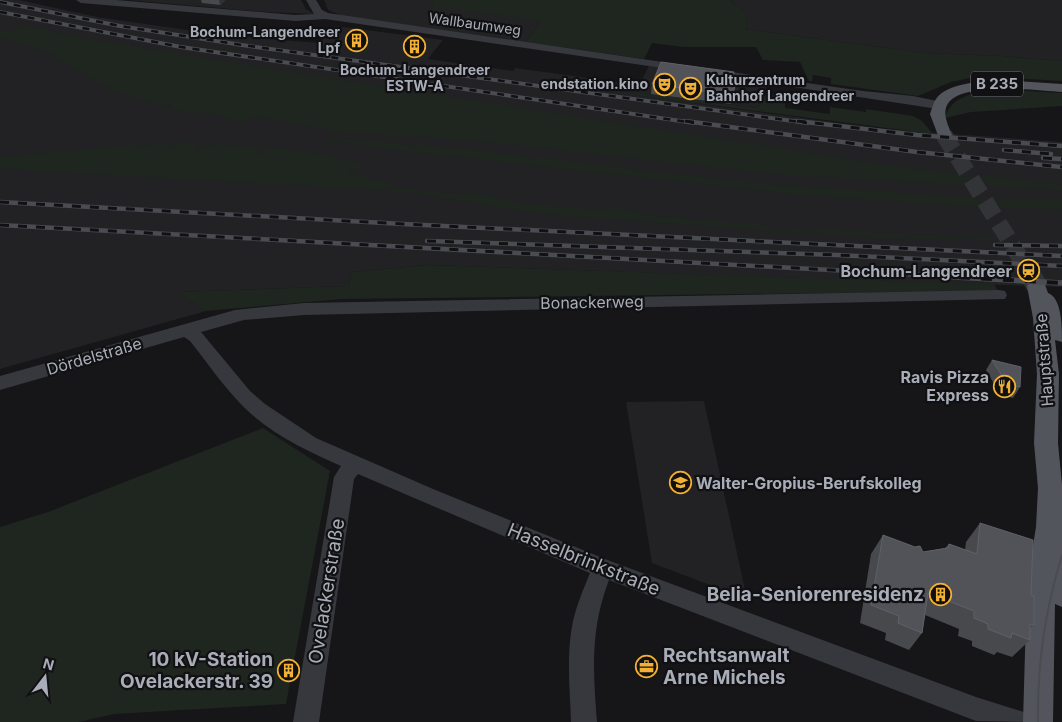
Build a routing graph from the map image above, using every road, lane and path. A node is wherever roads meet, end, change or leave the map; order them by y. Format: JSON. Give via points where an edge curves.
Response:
{"nodes":[{"id":1,"x":81,"y":0,"type":"edge"},
{"id":2,"x":311,"y":0,"type":"edge"},
{"id":3,"x":325,"y":16,"type":"junction"},
{"id":4,"x":1062,"y":88,"type":"edge"},
{"id":5,"x":937,"y":108,"type":"junction"},
{"id":6,"x":944,"y":135,"type":"tunnel mouth"},
{"id":7,"x":1000,"y":295,"type":"dead end"},
{"id":8,"x":188,"y":332,"type":"junction"},
{"id":9,"x":1062,"y":334,"type":"edge"},
{"id":10,"x":1055,"y":376,"type":"edge"},
{"id":11,"x":0,"y":383,"type":"edge"},
{"id":12,"x":1062,"y":450,"type":"edge"},
{"id":13,"x":354,"y":464,"type":"junction"},
{"id":14,"x":1050,"y":488,"type":"junction"},
{"id":15,"x":1049,"y":527,"type":"junction"},
{"id":16,"x":603,"y":568,"type":"junction"},
{"id":17,"x":1062,"y":594,"type":"edge"},
{"id":18,"x":306,"y":722,"type":"edge"},
{"id":19,"x":584,"y":722,"type":"edge"},
{"id":20,"x":1018,"y":722,"type":"edge"},
{"id":21,"x":1038,"y":722,"type":"edge"}],
"edges":[{"from":1,"to":3,"type":"street","name":"Wallbaumweg","via":[[295,18]]},
{"from":2,"to":3,"type":"street","via":[[318,12]]},
{"from":3,"to":5,"type":"street","name":"Wallbaumweg"},
{"from":4,"to":5,"type":"main road","number":"B 235","via":[[982,85],[951,94]]},
{"from":5,"to":6,"type":"main road"},
{"from":7,"to":8,"type":"street","name":"Bonackerweg","via":[[304,309],[241,315]]},
{"from":8,"to":11,"type":"street","name":"Dördelstraße"},
{"from":8,"to":13,"type":"street","name":"Hasselbrinkstraße","via":[[196,337],[258,409],[309,443]]},
{"from":9,"to":10,"type":"main road","name":"Hauptstraße","via":[[1053,309],[1037,286]]},
{"from":10,"to":14,"type":"main road","name":"Hauptstraße","via":[[1046,443]]},
{"from":12,"to":14,"type":"main road","name":"Hauptstraße"},
{"from":13,"to":16,"type":"street","name":"Hasselbrinkstraße"},
{"from":13,"to":18,"type":"street","name":"Ovelackerstraße","via":[[344,478]]},
{"from":14,"to":15,"type":"main road","name":"Hauptstraße"},
{"from":15,"to":17,"type":"main road","name":"Hauptstraße","via":[[1059,563]]},
{"from":15,"to":21,"type":"main road","name":"Hauptstraße","via":[[1040,617]]},
{"from":16,"to":19,"type":"street","via":[[584,622]]},
{"from":16,"to":20,"type":"street","name":"Hasselbrinkstraße"}]}
